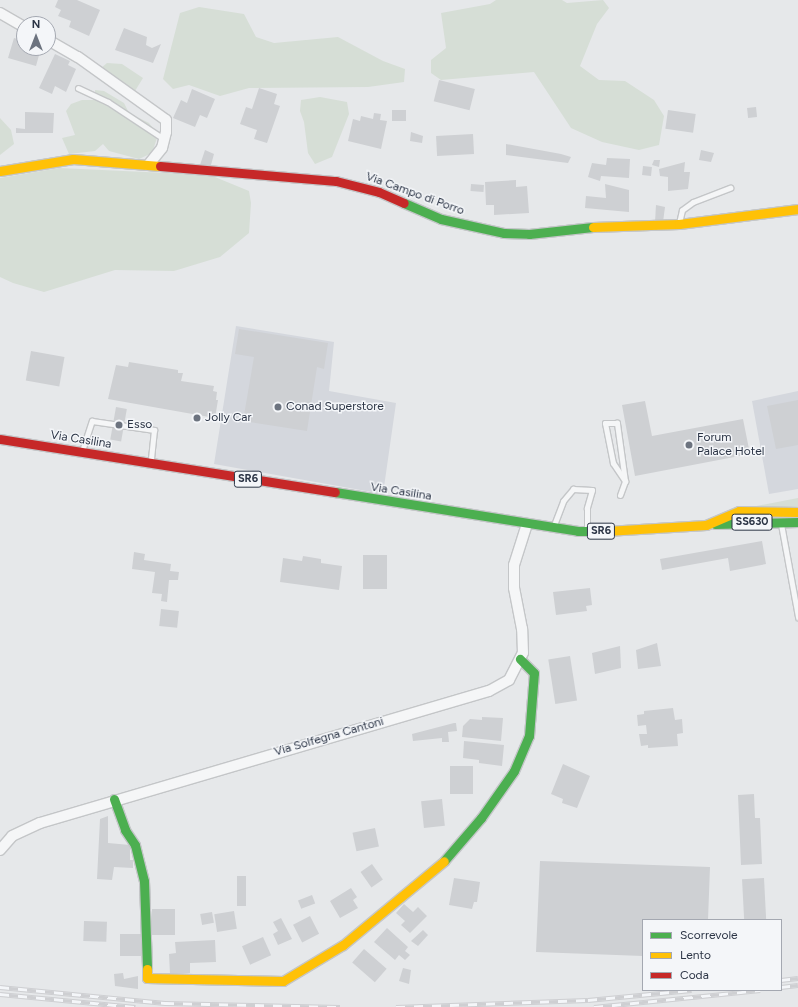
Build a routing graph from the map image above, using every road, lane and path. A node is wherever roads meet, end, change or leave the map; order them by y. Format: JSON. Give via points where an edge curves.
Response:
{"nodes":[{"id":1,"x":0,"y":13,"type":"edge"},
{"id":2,"x":16,"y":22,"type":"edge"},
{"id":3,"x":56,"y":45,"type":"edge"},
{"id":4,"x":78,"y":88,"type":"dead end"},
{"id":5,"x":164,"y":140,"type":"junction"},
{"id":6,"x":148,"y":164,"type":"junction"},
{"id":7,"x":0,"y":171,"type":"edge"},
{"id":8,"x":730,"y":188,"type":"dead end"},
{"id":9,"x":798,"y":209,"type":"edge"},
{"id":10,"x":679,"y":224,"type":"junction"},
{"id":11,"x":0,"y":439,"type":"edge"},
{"id":12,"x":82,"y":452,"type":"junction"},
{"id":13,"x":151,"y":464,"type":"junction"},
{"id":14,"x":625,"y":481,"type":"junction"},
{"id":15,"x":620,"y":495,"type":"dead end"},
{"id":16,"x":798,"y":512,"type":"edge"},
{"id":17,"x":798,"y":522,"type":"edge"},
{"id":18,"x":781,"y":523,"type":"junction"},
{"id":19,"x":527,"y":524,"type":"junction"},
{"id":20,"x":706,"y":525,"type":"junction"},
{"id":21,"x":553,"y":528,"type":"junction"},
{"id":22,"x":587,"y":531,"type":"junction"},
{"id":23,"x":798,"y":617,"type":"edge"},
{"id":24,"x":520,"y":659,"type":"junction"},
{"id":25,"x":114,"y":799,"type":"junction"},
{"id":26,"x":0,"y":850,"type":"edge"}],
"edges":[{"from":1,"to":2,"type":"street"},
{"from":3,"to":5,"type":"street","via":[[157,111],[166,120]]},
{"from":4,"to":5,"type":"lane","via":[[108,102]]},
{"from":5,"to":6,"type":"street","via":[[162,148]]},
{"from":6,"to":7,"type":"street","name":"Via Campo di Porro","via":[[73,159]]},
{"from":6,"to":10,"type":"street","name":"Via Campo di Porro","via":[[336,181],[379,192],[441,219],[504,233],[529,234],[606,226]]},
{"from":8,"to":10,"type":"lane","via":[[687,206],[682,210]]},
{"from":9,"to":10,"type":"street","name":"Via Campo di Porro"},
{"from":11,"to":12,"type":"street","name":"Via Casilina","number":"SR6"},
{"from":12,"to":13,"type":"street","name":"Via Casilina","number":"SR6"},
{"from":12,"to":13,"type":"lane","via":[[92,421],[154,430]]},
{"from":13,"to":19,"type":"street","name":"Via Casilina","number":"SR6"},
{"from":14,"to":14,"type":"lane","via":[[617,423],[605,423],[613,463]]},
{"from":14,"to":15,"type":"lane"},
{"from":16,"to":20,"type":"street","name":"Via Casilina","number":"SR6","via":[[739,511]]},
{"from":17,"to":18,"type":"street","number":"SS630"},
{"from":18,"to":20,"type":"street","number":"SS630"},
{"from":18,"to":23,"type":"lane"},
{"from":19,"to":21,"type":"street","name":"Via Casilina","number":"SR6"},
{"from":19,"to":24,"type":"street","name":"Via Solfegna Cantoni","via":[[514,565],[514,588],[522,630],[523,653]]},
{"from":20,"to":22,"type":"street","name":"Via Casilina","number":"SR6","via":[[634,531]]},
{"from":21,"to":22,"type":"street","name":"Via Casilina","number":"SR6"},
{"from":21,"to":22,"type":"lane","via":[[563,501],[573,488],[592,490],[587,508]]},
{"from":24,"to":25,"type":"street","name":"Via Solfegna Cantoni","via":[[509,680],[489,691]]},
{"from":24,"to":25,"type":"street","via":[[534,673],[529,736],[514,771],[481,818],[449,857],[394,900],[343,945],[283,982],[147,978],[144,881],[135,845],[125,830]]},
{"from":25,"to":26,"type":"street","name":"Via Solfegna Cantoni","via":[[40,822],[12,836]]}]}
